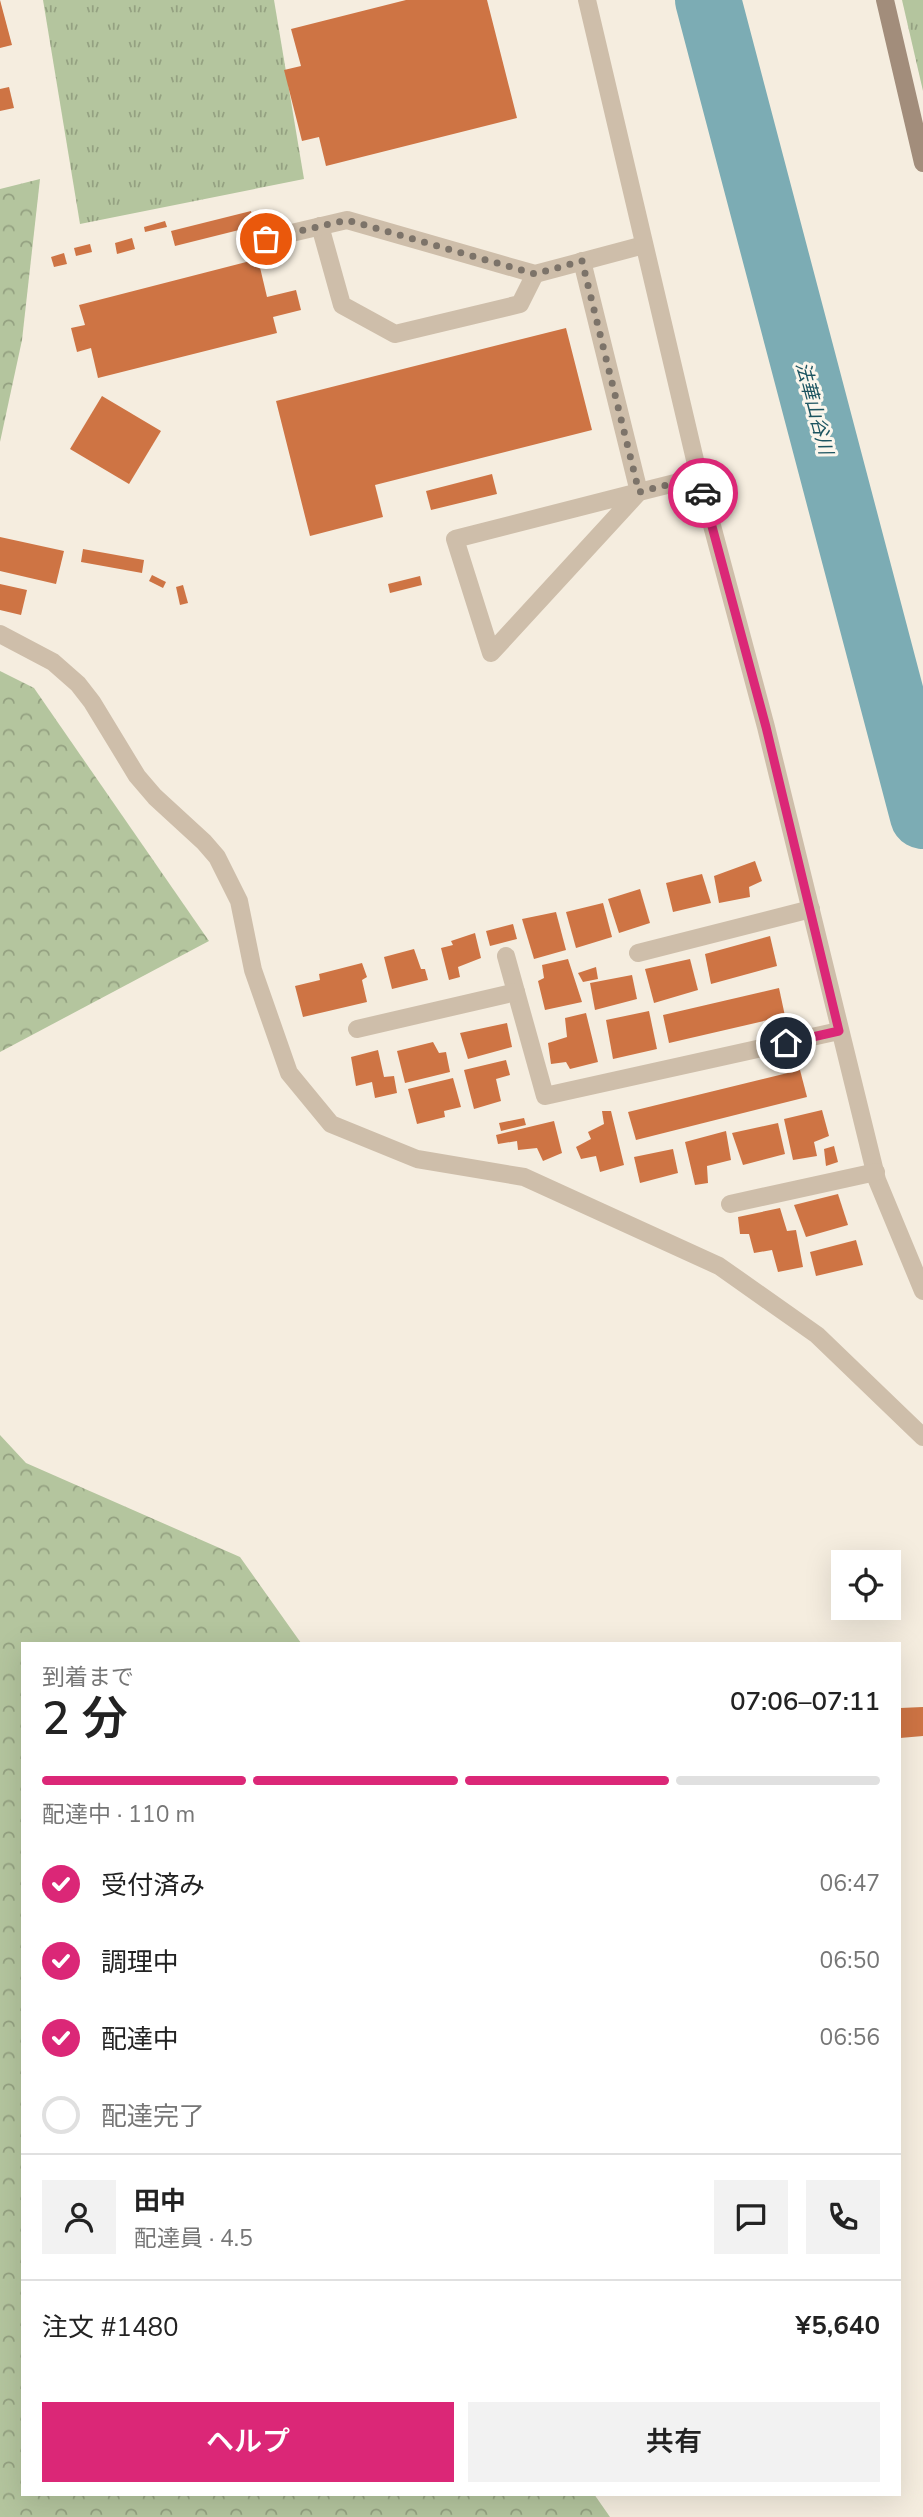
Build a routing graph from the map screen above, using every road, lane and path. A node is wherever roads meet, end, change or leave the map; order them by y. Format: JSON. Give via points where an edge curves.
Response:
{"nodes":[{"id":1,"x":587,"y":0,"type":"edge"},
{"id":2,"x":885,"y":0,"type":"edge"},
{"id":3,"x":923,"y":163,"type":"edge"},
{"id":4,"x":320,"y":226,"type":"junction"},
{"id":5,"x":266,"y":239,"type":"dead end"},
{"id":6,"x":644,"y":245,"type":"junction"},
{"id":7,"x":582,"y":261,"type":"junction"},
{"id":8,"x":535,"y":274,"type":"junction"},
{"id":9,"x":699,"y":477,"type":"junction"},
{"id":10,"x":639,"y":492,"type":"junction"},
{"id":11,"x":0,"y":634,"type":"edge"},
{"id":12,"x":811,"y":909,"type":"junction"},
{"id":13,"x":638,"y":953,"type":"dead end"},
{"id":14,"x":506,"y":956,"type":"dead end"},
{"id":15,"x":516,"y":992,"type":"junction"},
{"id":16,"x":357,"y":1029,"type":"dead end"},
{"id":17,"x":839,"y":1031,"type":"junction"},
{"id":18,"x":876,"y":1172,"type":"junction"},
{"id":19,"x":730,"y":1204,"type":"dead end"},
{"id":20,"x":923,"y":1291,"type":"edge"},
{"id":21,"x":923,"y":1437,"type":"edge"}],
"edges":[{"from":1,"to":6,"type":"street"},
{"from":2,"to":3,"type":"street"},
{"from":4,"to":5,"type":"street"},
{"from":4,"to":8,"type":"street","via":[[347,220]]},
{"from":4,"to":8,"type":"street","via":[[342,305],[395,334],[520,303]]},
{"from":6,"to":7,"type":"street"},
{"from":6,"to":9,"type":"street"},
{"from":7,"to":8,"type":"street"},
{"from":7,"to":10,"type":"street"},
{"from":9,"to":10,"type":"street"},
{"from":9,"to":12,"type":"street"},
{"from":10,"to":10,"type":"street","via":[[455,539],[491,653],[565,573]]},
{"from":11,"to":21,"type":"street","via":[[53,662],[78,684],[137,776],[217,857],[239,901],[253,970],[289,1073],[331,1124],[417,1160],[524,1177],[719,1266],[817,1335]]},
{"from":12,"to":13,"type":"street"},
{"from":12,"to":17,"type":"street"},
{"from":14,"to":15,"type":"street"},
{"from":15,"to":16,"type":"street"},
{"from":15,"to":17,"type":"street","via":[[545,1096]]},
{"from":17,"to":18,"type":"street"},
{"from":18,"to":19,"type":"street"},
{"from":18,"to":20,"type":"street"}]}
